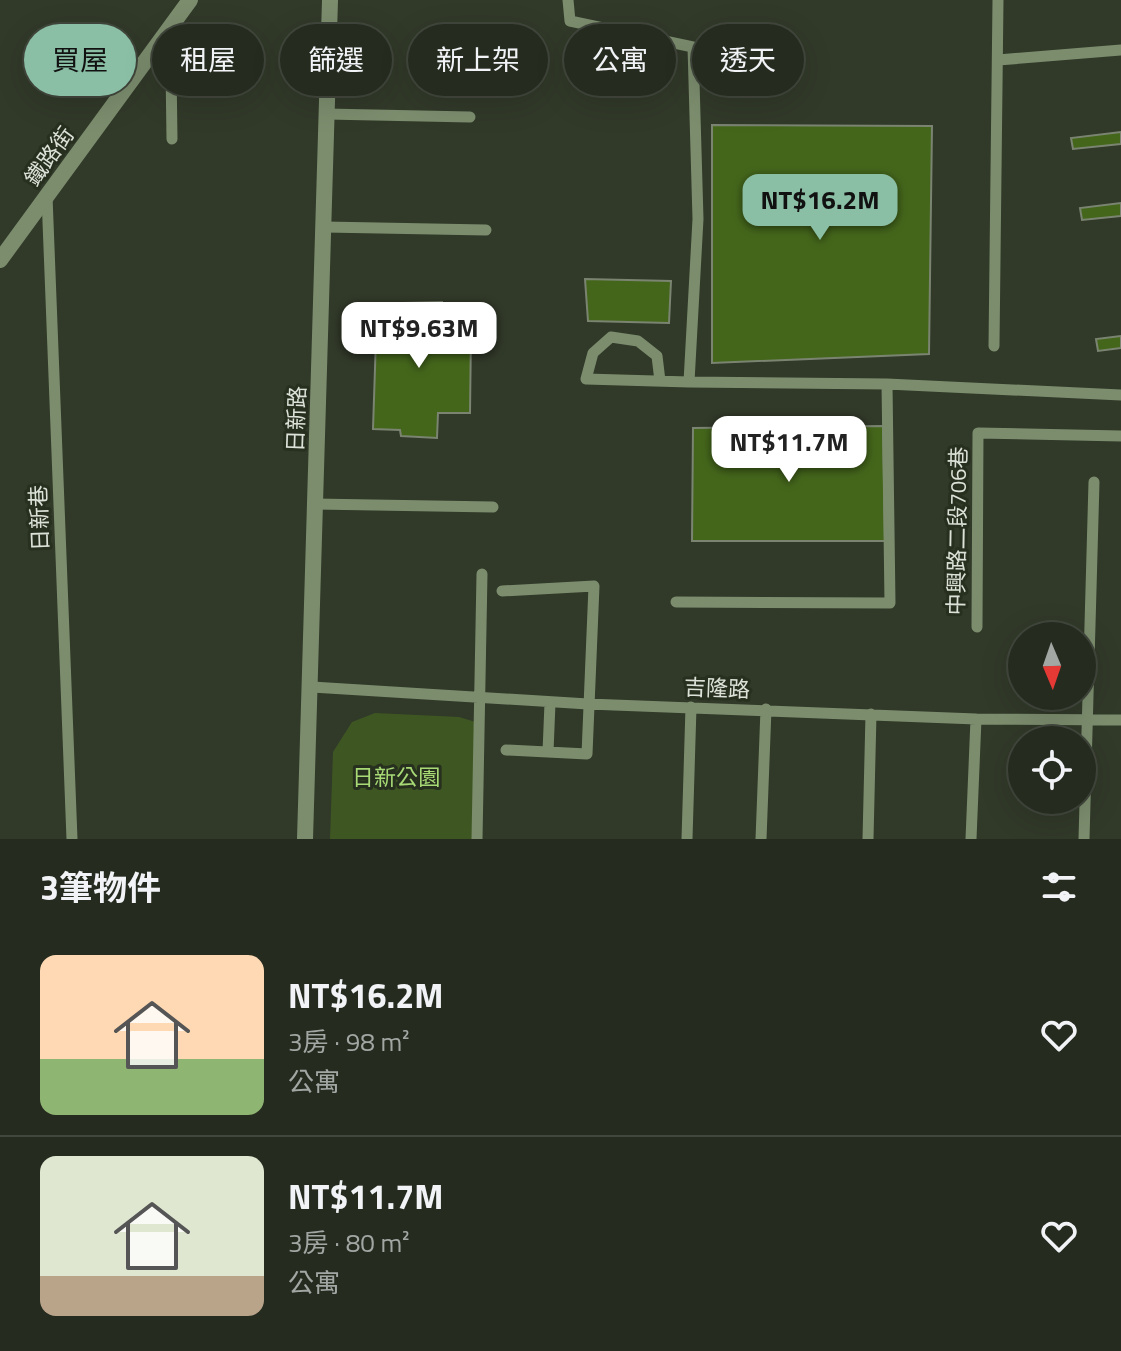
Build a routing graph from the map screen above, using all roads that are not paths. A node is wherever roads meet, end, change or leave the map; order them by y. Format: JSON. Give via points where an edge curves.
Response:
{"nodes":[{"id":1,"x":190,"y":0,"type":"edge"},
{"id":2,"x":330,"y":0,"type":"edge"},
{"id":3,"x":568,"y":0,"type":"edge"},
{"id":4,"x":998,"y":0,"type":"edge"},
{"id":5,"x":172,"y":24,"type":"edge"},
{"id":6,"x":1121,"y":50,"type":"edge"},
{"id":7,"x":152,"y":52,"type":"edge"},
{"id":8,"x":998,"y":60,"type":"junction"},
{"id":9,"x":171,"y":96,"type":"edge"},
{"id":10,"x":326,"y":114,"type":"junction"},
{"id":11,"x":470,"y":117,"type":"dead end"},
{"id":12,"x":172,"y":139,"type":"dead end"},
{"id":13,"x":47,"y":196,"type":"junction"},
{"id":14,"x":325,"y":227,"type":"junction"},
{"id":15,"x":486,"y":230,"type":"dead end"},
{"id":16,"x":0,"y":260,"type":"edge"},
{"id":17,"x":994,"y":346,"type":"dead end"},
{"id":18,"x":660,"y":381,"type":"junction"},
{"id":19,"x":689,"y":382,"type":"junction"},
{"id":20,"x":887,"y":384,"type":"junction"},
{"id":21,"x":1121,"y":395,"type":"edge"},
{"id":22,"x":1121,"y":436,"type":"edge"},
{"id":23,"x":1094,"y":482,"type":"dead end"},
{"id":24,"x":315,"y":504,"type":"junction"},
{"id":25,"x":493,"y":507,"type":"dead end"},
{"id":26,"x":482,"y":574,"type":"dead end"},
{"id":27,"x":502,"y":591,"type":"dead end"},
{"id":28,"x":676,"y":602,"type":"dead end"},
{"id":29,"x":977,"y":627,"type":"dead end"},
{"id":30,"x":312,"y":687,"type":"junction"},
{"id":31,"x":477,"y":699,"type":"junction"},
{"id":32,"x":550,"y":703,"type":"junction"},
{"id":33,"x":588,"y":704,"type":"junction"},
{"id":34,"x":691,"y":707,"type":"junction"},
{"id":35,"x":766,"y":709,"type":"junction"},
{"id":36,"x":871,"y":714,"type":"junction"},
{"id":37,"x":1085,"y":718,"type":"junction"},
{"id":38,"x":976,"y":719,"type":"junction"},
{"id":39,"x":1121,"y":720,"type":"edge"},
{"id":40,"x":506,"y":750,"type":"dead end"},
{"id":41,"x":548,"y":752,"type":"junction"},
{"id":42,"x":72,"y":839,"type":"edge"},
{"id":43,"x":305,"y":839,"type":"edge"},
{"id":44,"x":477,"y":839,"type":"edge"},
{"id":45,"x":687,"y":839,"type":"edge"},
{"id":46,"x":761,"y":839,"type":"edge"},
{"id":47,"x":868,"y":839,"type":"edge"},
{"id":48,"x":971,"y":839,"type":"edge"},
{"id":49,"x":1084,"y":839,"type":"edge"}],
"edges":[{"from":1,"to":5,"type":"street","name":"鐵路街"},
{"from":2,"to":10,"type":"street","name":"日新路"},
{"from":3,"to":19,"type":"lane","via":[[570,21],[693,47],[698,219]]},
{"from":4,"to":8,"type":"lane"},
{"from":6,"to":8,"type":"lane"},
{"from":7,"to":13,"type":"street","name":"鐵路街"},
{"from":8,"to":17,"type":"lane"},
{"from":9,"to":12,"type":"lane"},
{"from":10,"to":11,"type":"lane"},
{"from":10,"to":14,"type":"street","name":"日新路"},
{"from":13,"to":16,"type":"street","name":"鐵路街"},
{"from":13,"to":42,"type":"lane","name":"日新巷"},
{"from":14,"to":15,"type":"lane"},
{"from":14,"to":24,"type":"street","name":"日新路"},
{"from":18,"to":18,"type":"lane","via":[[616,380],[586,379],[593,353],[611,337],[638,341],[657,356]]},
{"from":18,"to":19,"type":"lane"},
{"from":19,"to":20,"type":"lane"},
{"from":20,"to":21,"type":"lane"},
{"from":20,"to":28,"type":"lane","via":[[890,603]]},
{"from":22,"to":29,"type":"lane","name":"中興路二段706巷","via":[[978,433]]},
{"from":23,"to":37,"type":"lane"},
{"from":24,"to":25,"type":"lane"},
{"from":24,"to":30,"type":"street","name":"日新路"},
{"from":26,"to":31,"type":"lane"},
{"from":27,"to":33,"type":"lane","via":[[594,586]]},
{"from":30,"to":31,"type":"lane","name":"吉隆路"},
{"from":30,"to":43,"type":"street","name":"日新路"},
{"from":31,"to":32,"type":"lane","name":"吉隆路"},
{"from":31,"to":44,"type":"lane"},
{"from":32,"to":33,"type":"lane","name":"吉隆路"},
{"from":32,"to":41,"type":"lane"},
{"from":33,"to":34,"type":"lane","name":"吉隆路"},
{"from":33,"to":41,"type":"lane","via":[[587,754]]},
{"from":34,"to":35,"type":"lane","name":"吉隆路"},
{"from":34,"to":45,"type":"lane"},
{"from":35,"to":36,"type":"lane","name":"吉隆路"},
{"from":35,"to":46,"type":"lane"},
{"from":36,"to":38,"type":"lane","name":"吉隆路"},
{"from":36,"to":47,"type":"lane"},
{"from":37,"to":38,"type":"lane","name":"吉隆路"},
{"from":37,"to":39,"type":"lane","name":"吉隆路"},
{"from":37,"to":49,"type":"lane"},
{"from":38,"to":48,"type":"lane"},
{"from":40,"to":41,"type":"lane"}]}
